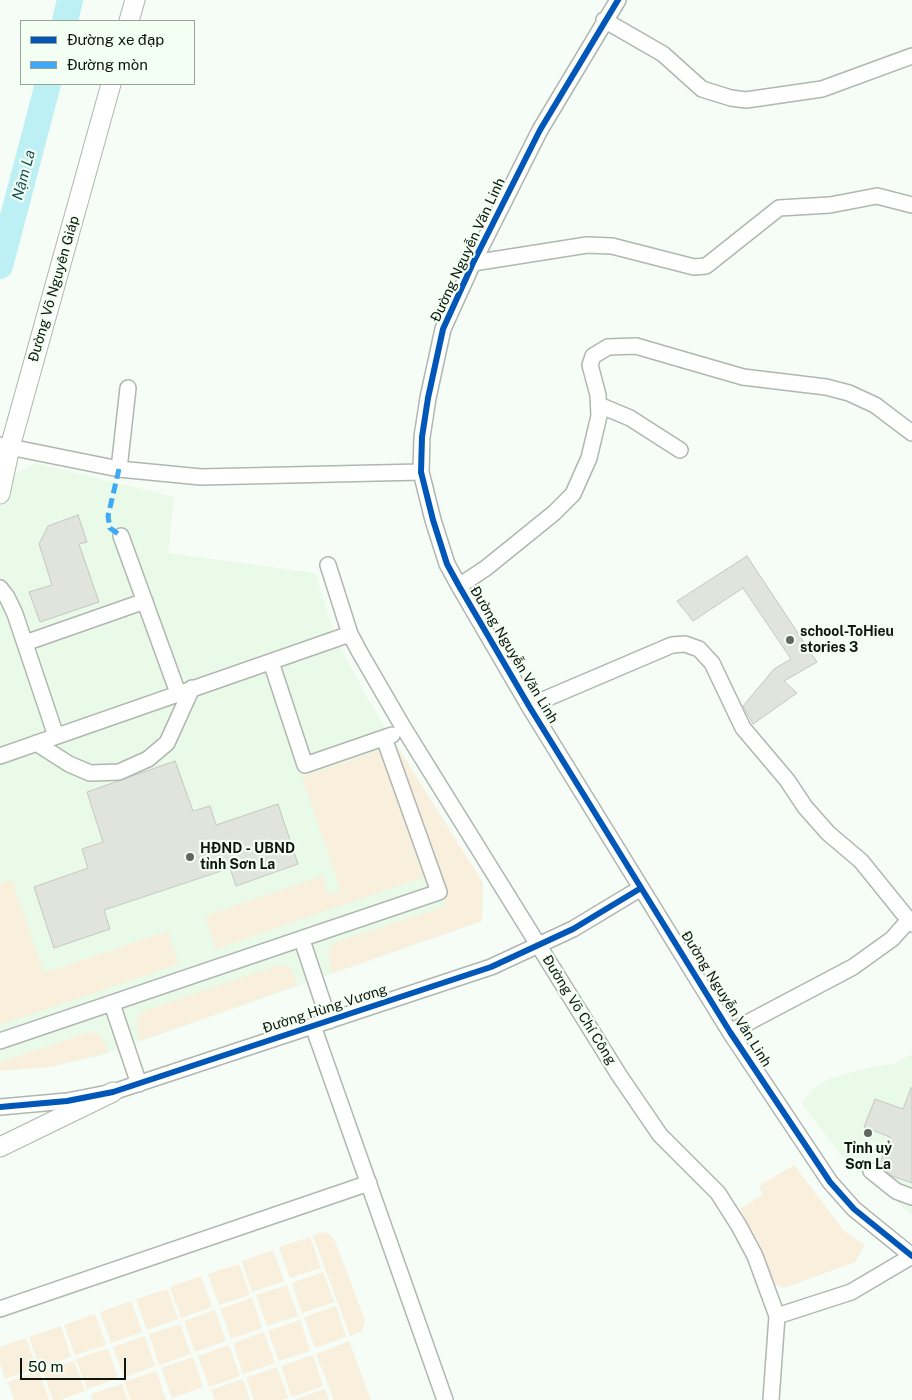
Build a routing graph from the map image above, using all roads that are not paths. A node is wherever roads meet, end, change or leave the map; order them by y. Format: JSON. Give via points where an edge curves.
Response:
{"nodes":[{"id":1,"x":134,"y":0,"type":"edge"},
{"id":2,"x":618,"y":0,"type":"edge"},
{"id":3,"x":129,"y":20,"type":"edge"},
{"id":4,"x":604,"y":20,"type":"junction"},
{"id":5,"x":912,"y":56,"type":"edge"},
{"id":6,"x":111,"y":85,"type":"edge"},
{"id":7,"x":912,"y":205,"type":"edge"},
{"id":8,"x":473,"y":263,"type":"junction"},
{"id":9,"x":128,"y":388,"type":"dead end"},
{"id":10,"x":599,"y":405,"type":"junction"},
{"id":11,"x":912,"y":432,"type":"edge"},
{"id":12,"x":5,"y":446,"type":"edge"},
{"id":13,"x":680,"y":450,"type":"dead end"},
{"id":14,"x":119,"y":469,"type":"junction"},
{"id":15,"x":421,"y":472,"type":"junction"},
{"id":16,"x":0,"y":494,"type":"edge"},
{"id":17,"x":121,"y":536,"type":"dead end"},
{"id":18,"x":328,"y":565,"type":"dead end"},
{"id":19,"x":459,"y":586,"type":"junction"},
{"id":20,"x":0,"y":588,"type":"edge"},
{"id":21,"x":145,"y":601,"type":"junction"},
{"id":22,"x":350,"y":634,"type":"junction"},
{"id":23,"x":25,"y":643,"type":"junction"},
{"id":24,"x":270,"y":662,"type":"junction"},
{"id":25,"x":185,"y":691,"type":"junction"},
{"id":26,"x":529,"y":706,"type":"junction"},
{"id":27,"x":403,"y":727,"type":"junction"},
{"id":28,"x":56,"y":736,"type":"junction"},
{"id":29,"x":384,"y":738,"type":"junction"},
{"id":30,"x":36,"y":743,"type":"junction"},
{"id":31,"x":0,"y":756,"type":"edge"},
{"id":32,"x":641,"y":888,"type":"junction"},
{"id":33,"x":910,"y":922,"type":"edge"},
{"id":34,"x":302,"y":940,"type":"junction"},
{"id":35,"x":539,"y":945,"type":"junction"},
{"id":36,"x":112,"y":1004,"type":"junction"},
{"id":37,"x":330,"y":1021,"type":"junction"},
{"id":38,"x":313,"y":1026,"type":"junction"},
{"id":39,"x":730,"y":1032,"type":"junction"},
{"id":40,"x":0,"y":1041,"type":"edge"},
{"id":41,"x":139,"y":1084,"type":"junction"},
{"id":42,"x":113,"y":1092,"type":"junction"},
{"id":43,"x":0,"y":1107,"type":"edge"},
{"id":44,"x":0,"y":1147,"type":"edge"},
{"id":45,"x":870,"y":1172,"type":"dead end"},
{"id":46,"x":368,"y":1183,"type":"junction"},
{"id":47,"x":912,"y":1197,"type":"edge"},
{"id":48,"x":912,"y":1256,"type":"edge"},
{"id":49,"x":0,"y":1309,"type":"edge"},
{"id":50,"x":777,"y":1316,"type":"junction"},
{"id":51,"x":445,"y":1400,"type":"edge"},
{"id":52,"x":771,"y":1400,"type":"edge"}],
"edges":[{"from":1,"to":3,"type":"main road"},
{"from":2,"to":4,"type":"street","name":"Đường Nguyễn Văn Linh"},
{"from":4,"to":5,"type":"street","via":[[663,54],[702,89],[746,100],[822,89]]},
{"from":4,"to":8,"type":"street","name":"Đường Nguyễn Văn Linh","via":[[540,130]]},
{"from":6,"to":12,"type":"main road","name":"Đường Võ Nguyên Giáp"},
{"from":7,"to":8,"type":"street","via":[[877,196],[830,205],[779,208],[706,266],[694,268],[612,246],[587,245]]},
{"from":8,"to":15,"type":"street","name":"Đường Nguyễn Văn Linh","via":[[443,329],[422,437]]},
{"from":9,"to":14,"type":"street"},
{"from":10,"to":11,"type":"street","via":[[590,365],[593,356],[608,347],[636,346],[743,377],[849,393],[875,405]]},
{"from":10,"to":13,"type":"street","via":[[630,418]]},
{"from":10,"to":19,"type":"street","via":[[598,424],[589,458],[573,494],[486,568]]},
{"from":12,"to":14,"type":"street"},
{"from":12,"to":16,"type":"main road","name":"Đường Võ Nguyên Giáp"},
{"from":14,"to":15,"type":"street","via":[[201,477]]},
{"from":15,"to":19,"type":"street","name":"Đường Nguyễn Văn Linh","via":[[433,520]]},
{"from":17,"to":21,"type":"street"},
{"from":18,"to":22,"type":"street","name":"Đường Võ Chí Công"},
{"from":19,"to":26,"type":"street","name":"Đường Nguyễn Văn Linh"},
{"from":20,"to":23,"type":"street","via":[[7,596]]},
{"from":21,"to":23,"type":"street"},
{"from":21,"to":25,"type":"street"},
{"from":22,"to":24,"type":"street"},
{"from":22,"to":27,"type":"street","name":"Đường Võ Chí Công"},
{"from":23,"to":28,"type":"street"},
{"from":24,"to":25,"type":"street"},
{"from":24,"to":29,"type":"street","via":[[305,765]]},
{"from":25,"to":28,"type":"street"},
{"from":25,"to":30,"type":"street","via":[[167,743],[148,759],[119,772],[90,773]]},
{"from":26,"to":32,"type":"street","name":"Đường Nguyễn Văn Linh"},
{"from":26,"to":33,"type":"street","via":[[672,645],[686,644],[698,649],[712,663],[744,728],[788,780],[817,822],[861,861]]},
{"from":27,"to":29,"type":"street"},
{"from":27,"to":35,"type":"street","name":"Đường Võ Chí Công"},
{"from":28,"to":30,"type":"street"},
{"from":29,"to":34,"type":"street","via":[[438,892]]},
{"from":30,"to":31,"type":"street"},
{"from":32,"to":35,"type":"street","name":"Đường Hùng Vương","via":[[573,929]]},
{"from":32,"to":39,"type":"street","name":"Đường Nguyễn Văn Linh"},
{"from":33,"to":39,"type":"street","via":[[853,967]]},
{"from":34,"to":36,"type":"street"},
{"from":34,"to":37,"type":"street"},
{"from":35,"to":37,"type":"street","name":"Đường Hùng Vương","via":[[492,967]]},
{"from":35,"to":50,"type":"street","name":"Đường Võ Chí Công","via":[[660,1135],[718,1193],[734,1217],[755,1256]]},
{"from":36,"to":40,"type":"street"},
{"from":36,"to":41,"type":"street"},
{"from":37,"to":38,"type":"street","name":"Đường Hùng Vương"},
{"from":38,"to":41,"type":"street","name":"Đường Hùng Vương"},
{"from":38,"to":46,"type":"street"},
{"from":39,"to":48,"type":"street","name":"Đường Nguyễn Văn Linh","via":[[830,1182],[854,1209]]},
{"from":41,"to":42,"type":"street","name":"Đường Hùng Vương"},
{"from":42,"to":43,"type":"street","name":"Đường Hùng Vương","via":[[67,1101]]},
{"from":42,"to":44,"type":"main road"},
{"from":45,"to":47,"type":"street","via":[[896,1191]]},
{"from":46,"to":49,"type":"street"},
{"from":46,"to":51,"type":"street"},
{"from":48,"to":50,"type":"street","via":[[851,1292]]},
{"from":50,"to":52,"type":"street","name":"Đường Võ Chí Công"}]}
